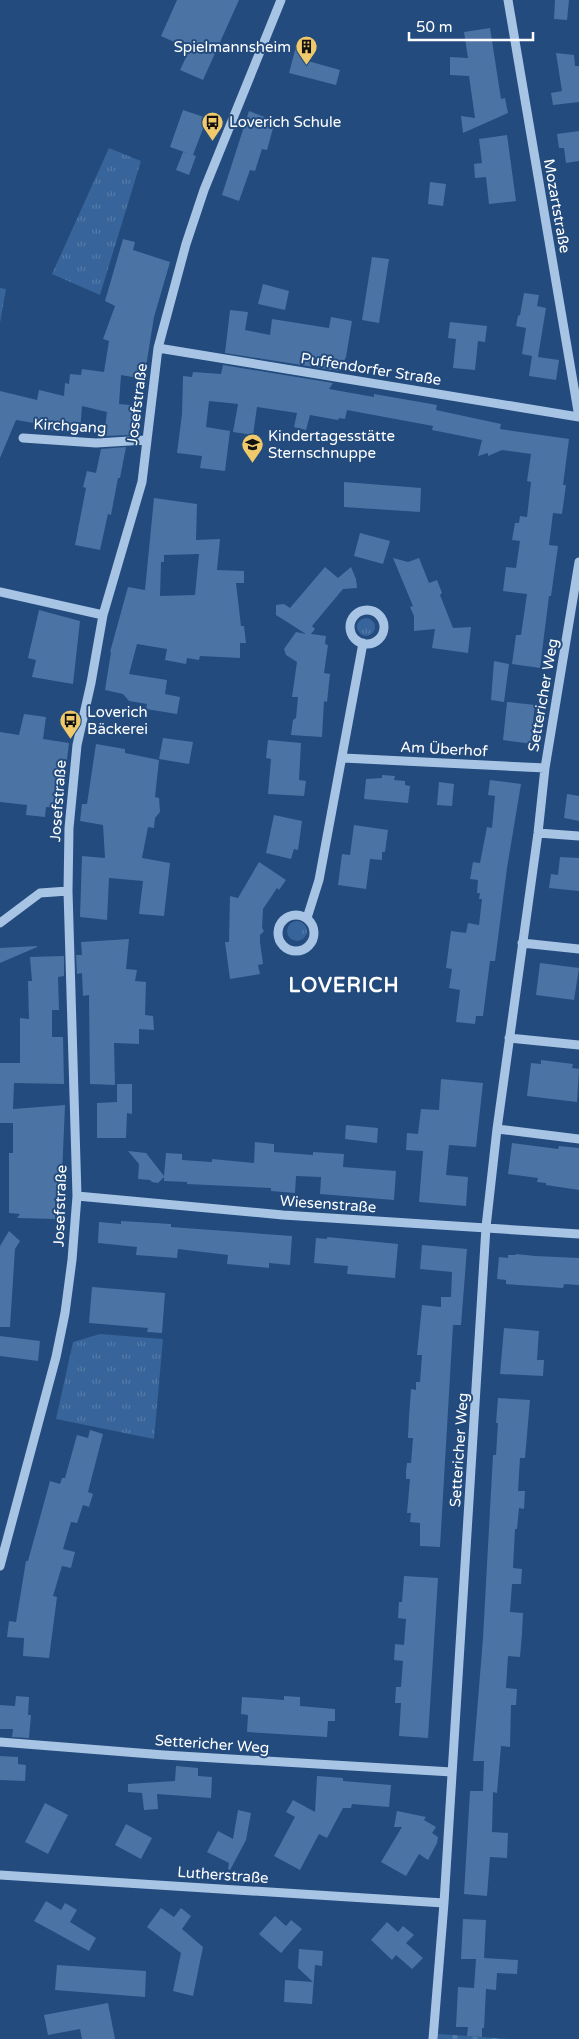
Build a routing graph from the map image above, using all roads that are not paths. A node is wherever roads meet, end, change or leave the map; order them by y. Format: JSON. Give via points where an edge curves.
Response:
{"nodes":[{"id":1,"x":281,"y":0,"type":"edge"},
{"id":2,"x":508,"y":0,"type":"edge"},
{"id":3,"x":158,"y":348,"type":"junction"},
{"id":4,"x":579,"y":417,"type":"edge"},
{"id":5,"x":23,"y":438,"type":"dead end"},
{"id":6,"x":146,"y":440,"type":"junction"},
{"id":7,"x":579,"y":562,"type":"edge"},
{"id":8,"x":0,"y":592,"type":"edge"},
{"id":9,"x":103,"y":615,"type":"junction"},
{"id":10,"x":363,"y":643,"type":"dead end"},
{"id":11,"x":343,"y":758,"type":"junction"},
{"id":12,"x":544,"y":768,"type":"junction"},
{"id":13,"x":538,"y":833,"type":"junction"},
{"id":14,"x":579,"y":836,"type":"edge"},
{"id":15,"x":68,"y":891,"type":"junction"},
{"id":16,"x":307,"y":918,"type":"junction"},
{"id":17,"x":0,"y":923,"type":"edge"},
{"id":18,"x":522,"y":943,"type":"junction"},
{"id":19,"x":579,"y":949,"type":"edge"},
{"id":20,"x":509,"y":1038,"type":"junction"},
{"id":21,"x":579,"y":1045,"type":"edge"},
{"id":22,"x":497,"y":1129,"type":"junction"},
{"id":23,"x":579,"y":1139,"type":"edge"},
{"id":24,"x":77,"y":1196,"type":"junction"},
{"id":25,"x":486,"y":1227,"type":"junction"},
{"id":26,"x":579,"y":1234,"type":"edge"},
{"id":27,"x":0,"y":1566,"type":"edge"},
{"id":28,"x":0,"y":1742,"type":"edge"},
{"id":29,"x":452,"y":1772,"type":"junction"},
{"id":30,"x":0,"y":1876,"type":"edge"},
{"id":31,"x":444,"y":1903,"type":"junction"},
{"id":32,"x":433,"y":2039,"type":"edge"}],
"edges":[{"from":1,"to":3,"type":"street","name":"Josefstraße","via":[[204,190]]},
{"from":2,"to":4,"type":"street","name":"Mozartstraße"},
{"from":3,"to":4,"type":"street","name":"Puffendorfer Straße"},
{"from":3,"to":6,"type":"street","name":"Josefstraße"},
{"from":5,"to":6,"type":"street","name":"Kirchgang","via":[[96,443]]},
{"from":6,"to":9,"type":"street","name":"Josefstraße","via":[[142,482]]},
{"from":7,"to":12,"type":"street","name":"Settericher Weg"},
{"from":8,"to":9,"type":"street"},
{"from":9,"to":15,"type":"street","name":"Josefstraße","via":[[77,745],[69,828]]},
{"from":10,"to":11,"type":"street"},
{"from":11,"to":12,"type":"street","name":"Am Überhof"},
{"from":11,"to":16,"type":"street","via":[[319,880]]},
{"from":12,"to":13,"type":"street","name":"Settericher Weg"},
{"from":13,"to":14,"type":"street"},
{"from":13,"to":18,"type":"street","name":"Settericher Weg"},
{"from":15,"to":17,"type":"street","via":[[40,893]]},
{"from":15,"to":24,"type":"street","name":"Josefstraße"},
{"from":16,"to":16,"type":"street","via":[[295,914],[279,924],[278,937],[285,948],[297,951],[309,946],[314,934]]},
{"from":18,"to":19,"type":"street"},
{"from":18,"to":20,"type":"street","name":"Settericher Weg"},
{"from":20,"to":21,"type":"street"},
{"from":20,"to":22,"type":"street","name":"Settericher Weg"},
{"from":22,"to":23,"type":"street"},
{"from":22,"to":25,"type":"street","name":"Settericher Weg"},
{"from":24,"to":25,"type":"street","name":"Wiesenstraße","via":[[283,1215]]},
{"from":24,"to":27,"type":"street","name":"Josefstraße","via":[[65,1313]]},
{"from":25,"to":26,"type":"street","name":"Wiesenstraße"},
{"from":25,"to":29,"type":"street","name":"Settericher Weg"},
{"from":28,"to":29,"type":"street","name":"Settericher Weg"},
{"from":29,"to":31,"type":"street","name":"Settericher Weg"},
{"from":30,"to":31,"type":"street","name":"Lutherstraße"},
{"from":31,"to":32,"type":"street","name":"Settericher Weg"}]}
